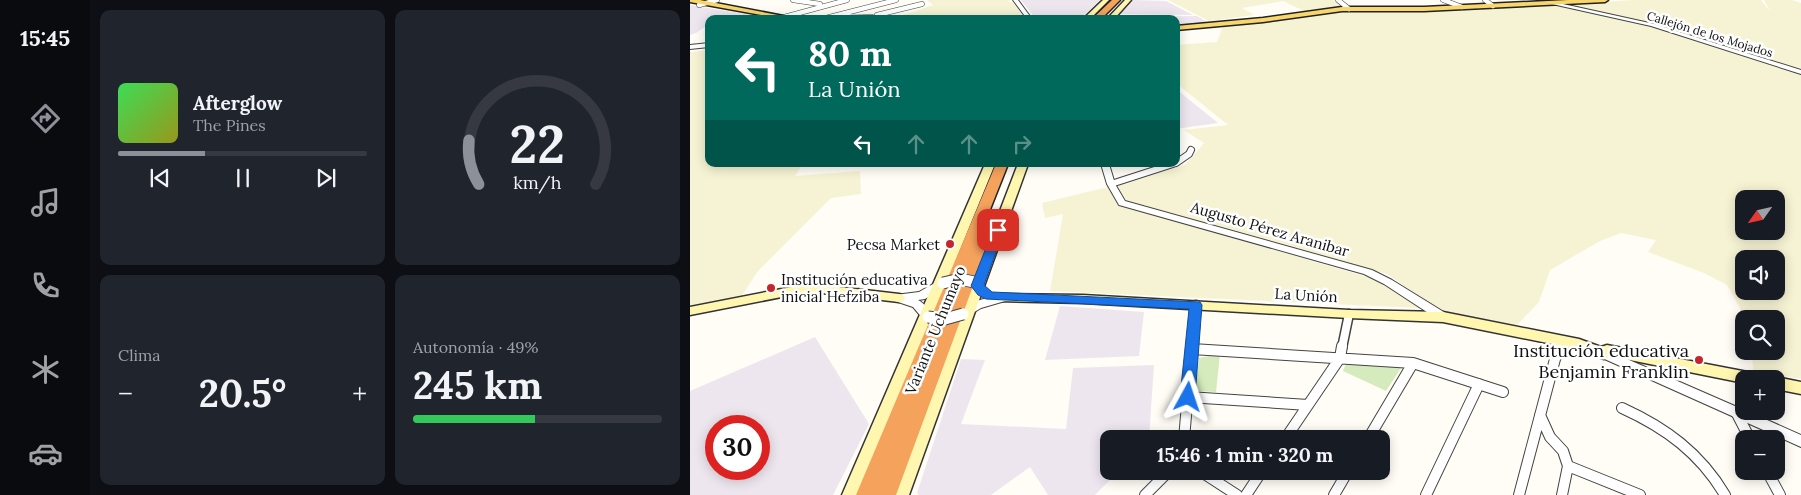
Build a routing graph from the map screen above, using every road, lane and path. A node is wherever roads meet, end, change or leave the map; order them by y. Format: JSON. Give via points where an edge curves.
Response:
{"nodes":[{"id":1,"x":717,"y":0,"type":"edge"},
{"id":2,"x":793,"y":0,"type":"edge"},
{"id":3,"x":847,"y":0,"type":"edge"},
{"id":4,"x":896,"y":0,"type":"edge"},
{"id":5,"x":1015,"y":0,"type":"edge"},
{"id":6,"x":1107,"y":0,"type":"edge"},
{"id":7,"x":1116,"y":0,"type":"edge"},
{"id":8,"x":1125,"y":0,"type":"edge"},
{"id":9,"x":1338,"y":0,"type":"edge"},
{"id":10,"x":1443,"y":0,"type":"edge"},
{"id":11,"x":1485,"y":0,"type":"edge"},
{"id":12,"x":1546,"y":0,"type":"edge"},
{"id":13,"x":1605,"y":0,"type":"edge"},
{"id":14,"x":690,"y":2,"type":"edge"},
{"id":15,"x":1554,"y":3,"type":"junction"},
{"id":16,"x":703,"y":4,"type":"junction"},
{"id":17,"x":824,"y":5,"type":"junction"},
{"id":18,"x":1493,"y":6,"type":"junction"},
{"id":19,"x":1462,"y":7,"type":"junction"},
{"id":20,"x":1349,"y":9,"type":"junction"},
{"id":21,"x":763,"y":15,"type":"edge"},
{"id":22,"x":789,"y":15,"type":"edge"},
{"id":23,"x":838,"y":15,"type":"edge"},
{"id":24,"x":877,"y":15,"type":"joint"},
{"id":25,"x":883,"y":15,"type":"edge"},
{"id":26,"x":887,"y":15,"type":"edge"},
{"id":27,"x":1027,"y":15,"type":"edge"},
{"id":28,"x":1090,"y":15,"type":"edge"},
{"id":29,"x":1100,"y":15,"type":"edge"},
{"id":30,"x":1107,"y":15,"type":"edge"},
{"id":31,"x":1113,"y":15,"type":"edge"},
{"id":32,"x":1180,"y":28,"type":"edge"},
{"id":33,"x":705,"y":45,"type":"edge"},
{"id":34,"x":690,"y":47,"type":"edge"},
{"id":35,"x":1801,"y":72,"type":"edge"},
{"id":36,"x":1191,"y":150,"type":"dead end"},
{"id":37,"x":1180,"y":160,"type":"edge"},
{"id":38,"x":989,"y":167,"type":"edge"},
{"id":39,"x":1001,"y":167,"type":"edge"},
{"id":40,"x":1010,"y":167,"type":"edge"},
{"id":41,"x":1022,"y":167,"type":"edge"},
{"id":42,"x":1106,"y":167,"type":"edge"},
{"id":43,"x":1163,"y":167,"type":"edge"},
{"id":44,"x":1111,"y":184,"type":"junction"},
{"id":45,"x":942,"y":284,"type":"junction"},
{"id":46,"x":975,"y":284,"type":"junction"},
{"id":47,"x":899,"y":298,"type":"junction"},
{"id":48,"x":1001,"y":298,"type":"junction"},
{"id":49,"x":1196,"y":305,"type":"junction"},
{"id":50,"x":690,"y":311,"type":"edge"},
{"id":51,"x":965,"y":313,"type":"junction"},
{"id":52,"x":1350,"y":314,"type":"junction"},
{"id":53,"x":927,"y":317,"type":"junction"},
{"id":54,"x":1443,"y":317,"type":"junction"},
{"id":55,"x":1563,"y":341,"type":"junction"},
{"id":56,"x":1192,"y":349,"type":"junction"},
{"id":57,"x":1604,"y":354,"type":"junction"},
{"id":58,"x":1340,"y":358,"type":"junction"},
{"id":59,"x":1413,"y":362,"type":"junction"},
{"id":60,"x":1735,"y":375,"type":"edge"},
{"id":61,"x":1479,"y":384,"type":"junction"},
{"id":62,"x":1785,"y":385,"type":"edge"},
{"id":63,"x":1801,"y":388,"type":"edge"},
{"id":64,"x":1504,"y":392,"type":"dead end"},
{"id":65,"x":1188,"y":397,"type":"junction"},
{"id":66,"x":1308,"y":405,"type":"junction"},
{"id":67,"x":1622,"y":408,"type":"dead end"},
{"id":68,"x":1735,"y":411,"type":"edge"},
{"id":69,"x":1540,"y":415,"type":"junction"},
{"id":70,"x":1756,"y":420,"type":"edge"},
{"id":71,"x":1185,"y":430,"type":"edge"},
{"id":72,"x":1291,"y":430,"type":"edge"},
{"id":73,"x":1373,"y":430,"type":"edge"},
{"id":74,"x":1801,"y":441,"type":"edge"},
{"id":75,"x":1568,"y":466,"type":"junction"},
{"id":76,"x":1160,"y":480,"type":"edge"},
{"id":77,"x":1214,"y":480,"type":"edge"},
{"id":78,"x":1256,"y":480,"type":"edge"},
{"id":79,"x":1343,"y":480,"type":"edge"},
{"id":80,"x":1772,"y":480,"type":"edge"},
{"id":81,"x":850,"y":495,"type":"edge"},
{"id":82,"x":866,"y":495,"type":"edge"},
{"id":83,"x":885,"y":495,"type":"edge"},
{"id":84,"x":900,"y":495,"type":"edge"},
{"id":85,"x":1145,"y":495,"type":"edge"},
{"id":86,"x":1237,"y":495,"type":"edge"},
{"id":87,"x":1246,"y":495,"type":"edge"},
{"id":88,"x":1334,"y":495,"type":"edge"},
{"id":89,"x":1426,"y":495,"type":"edge"},
{"id":90,"x":1519,"y":495,"type":"edge"},
{"id":91,"x":1562,"y":495,"type":"edge"},
{"id":92,"x":1640,"y":495,"type":"edge"},
{"id":93,"x":1725,"y":495,"type":"edge"},
{"id":94,"x":1780,"y":495,"type":"edge"}],
"edges":[{"from":1,"to":16,"type":"street"},
{"from":2,"to":17,"type":"street"},
{"from":3,"to":17,"type":"street"},
{"from":4,"to":23,"type":"street"},
{"from":5,"to":27,"type":"street"},
{"from":6,"to":28,"type":"main road"},
{"from":7,"to":29,"type":"highway"},
{"from":8,"to":30,"type":"highway"},
{"from":8,"to":31,"type":"main road"},
{"from":9,"to":20,"type":"street"},
{"from":10,"to":19,"type":"street"},
{"from":11,"to":18,"type":"street"},
{"from":12,"to":15,"type":"street"},
{"from":13,"to":15,"type":"main road"},
{"from":14,"to":16,"type":"main road"},
{"from":15,"to":18,"type":"main road"},
{"from":15,"to":35,"type":"street","name":"Callejón de los Mojados","via":[[1652,25]]},
{"from":16,"to":21,"type":"main road"},
{"from":17,"to":22,"type":"street"},
{"from":18,"to":19,"type":"main road"},
{"from":19,"to":20,"type":"main road"},
{"from":20,"to":32,"type":"main road"},
{"from":24,"to":25,"type":"street"},
{"from":24,"to":26,"type":"street","via":[[922,4]]},
{"from":33,"to":34,"type":"street"},
{"from":36,"to":37,"type":"street"},
{"from":38,"to":45,"type":"main road"},
{"from":39,"to":82,"type":"highway","name":"Variante Uchumayo"},
{"from":40,"to":83,"type":"highway","name":"Variante Uchumayo"},
{"from":41,"to":46,"type":"main road"},
{"from":42,"to":44,"type":"street","name":"Augusto Pérez Aranibar"},
{"from":43,"to":44,"type":"street"},
{"from":44,"to":54,"type":"street","name":"Augusto Pérez Aranibar","via":[[1119,200],[1126,205],[1378,276]]},
{"from":45,"to":46,"type":"street","bridge":true,"via":[[960,279]]},
{"from":45,"to":47,"type":"street","via":[[921,296]]},
{"from":45,"to":53,"type":"main road"},
{"from":46,"to":48,"type":"street","name":"La Unión","via":[[982,292]]},
{"from":46,"to":51,"type":"main road"},
{"from":47,"to":50,"type":"main road","via":[[802,289]]},
{"from":47,"to":53,"type":"street","via":[[917,304]]},
{"from":48,"to":49,"type":"main road","name":"La Unión"},
{"from":48,"to":51,"type":"street","name":"La Unión","via":[[977,305]]},
{"from":49,"to":52,"type":"main road","name":"La Unión"},
{"from":49,"to":56,"type":"street"},
{"from":51,"to":53,"type":"street","name":"La Unión","bridge":true,"via":[[945,319]]},
{"from":51,"to":84,"type":"main road"},
{"from":52,"to":54,"type":"main road","name":"La Unión"},
{"from":52,"to":58,"type":"street"},
{"from":53,"to":81,"type":"main road"},
{"from":54,"to":55,"type":"main road","name":"La Unión"},
{"from":55,"to":57,"type":"main road","name":"La Unión"},
{"from":55,"to":69,"type":"street"},
{"from":56,"to":58,"type":"street"},
{"from":56,"to":65,"type":"street"},
{"from":57,"to":60,"type":"main road","via":[[1607,350]]},
{"from":57,"to":68,"type":"street"},
{"from":58,"to":59,"type":"street"},
{"from":58,"to":66,"type":"street"},
{"from":59,"to":61,"type":"street"},
{"from":59,"to":73,"type":"street"},
{"from":61,"to":64,"type":"street"},
{"from":61,"to":89,"type":"street"},
{"from":62,"to":63,"type":"main road"},
{"from":65,"to":66,"type":"street"},
{"from":65,"to":71,"type":"street"},
{"from":66,"to":72,"type":"street"},
{"from":67,"to":93,"type":"street","via":[[1672,435],[1693,452],[1709,469]]},
{"from":69,"to":75,"type":"street","via":[[1550,437],[1563,451]]},
{"from":69,"to":90,"type":"street"},
{"from":70,"to":74,"type":"street"},
{"from":75,"to":91,"type":"street"},
{"from":75,"to":92,"type":"street"},
{"from":76,"to":85,"type":"street"},
{"from":77,"to":86,"type":"street"},
{"from":78,"to":87,"type":"street"},
{"from":79,"to":88,"type":"street"},
{"from":80,"to":94,"type":"street"}]}
